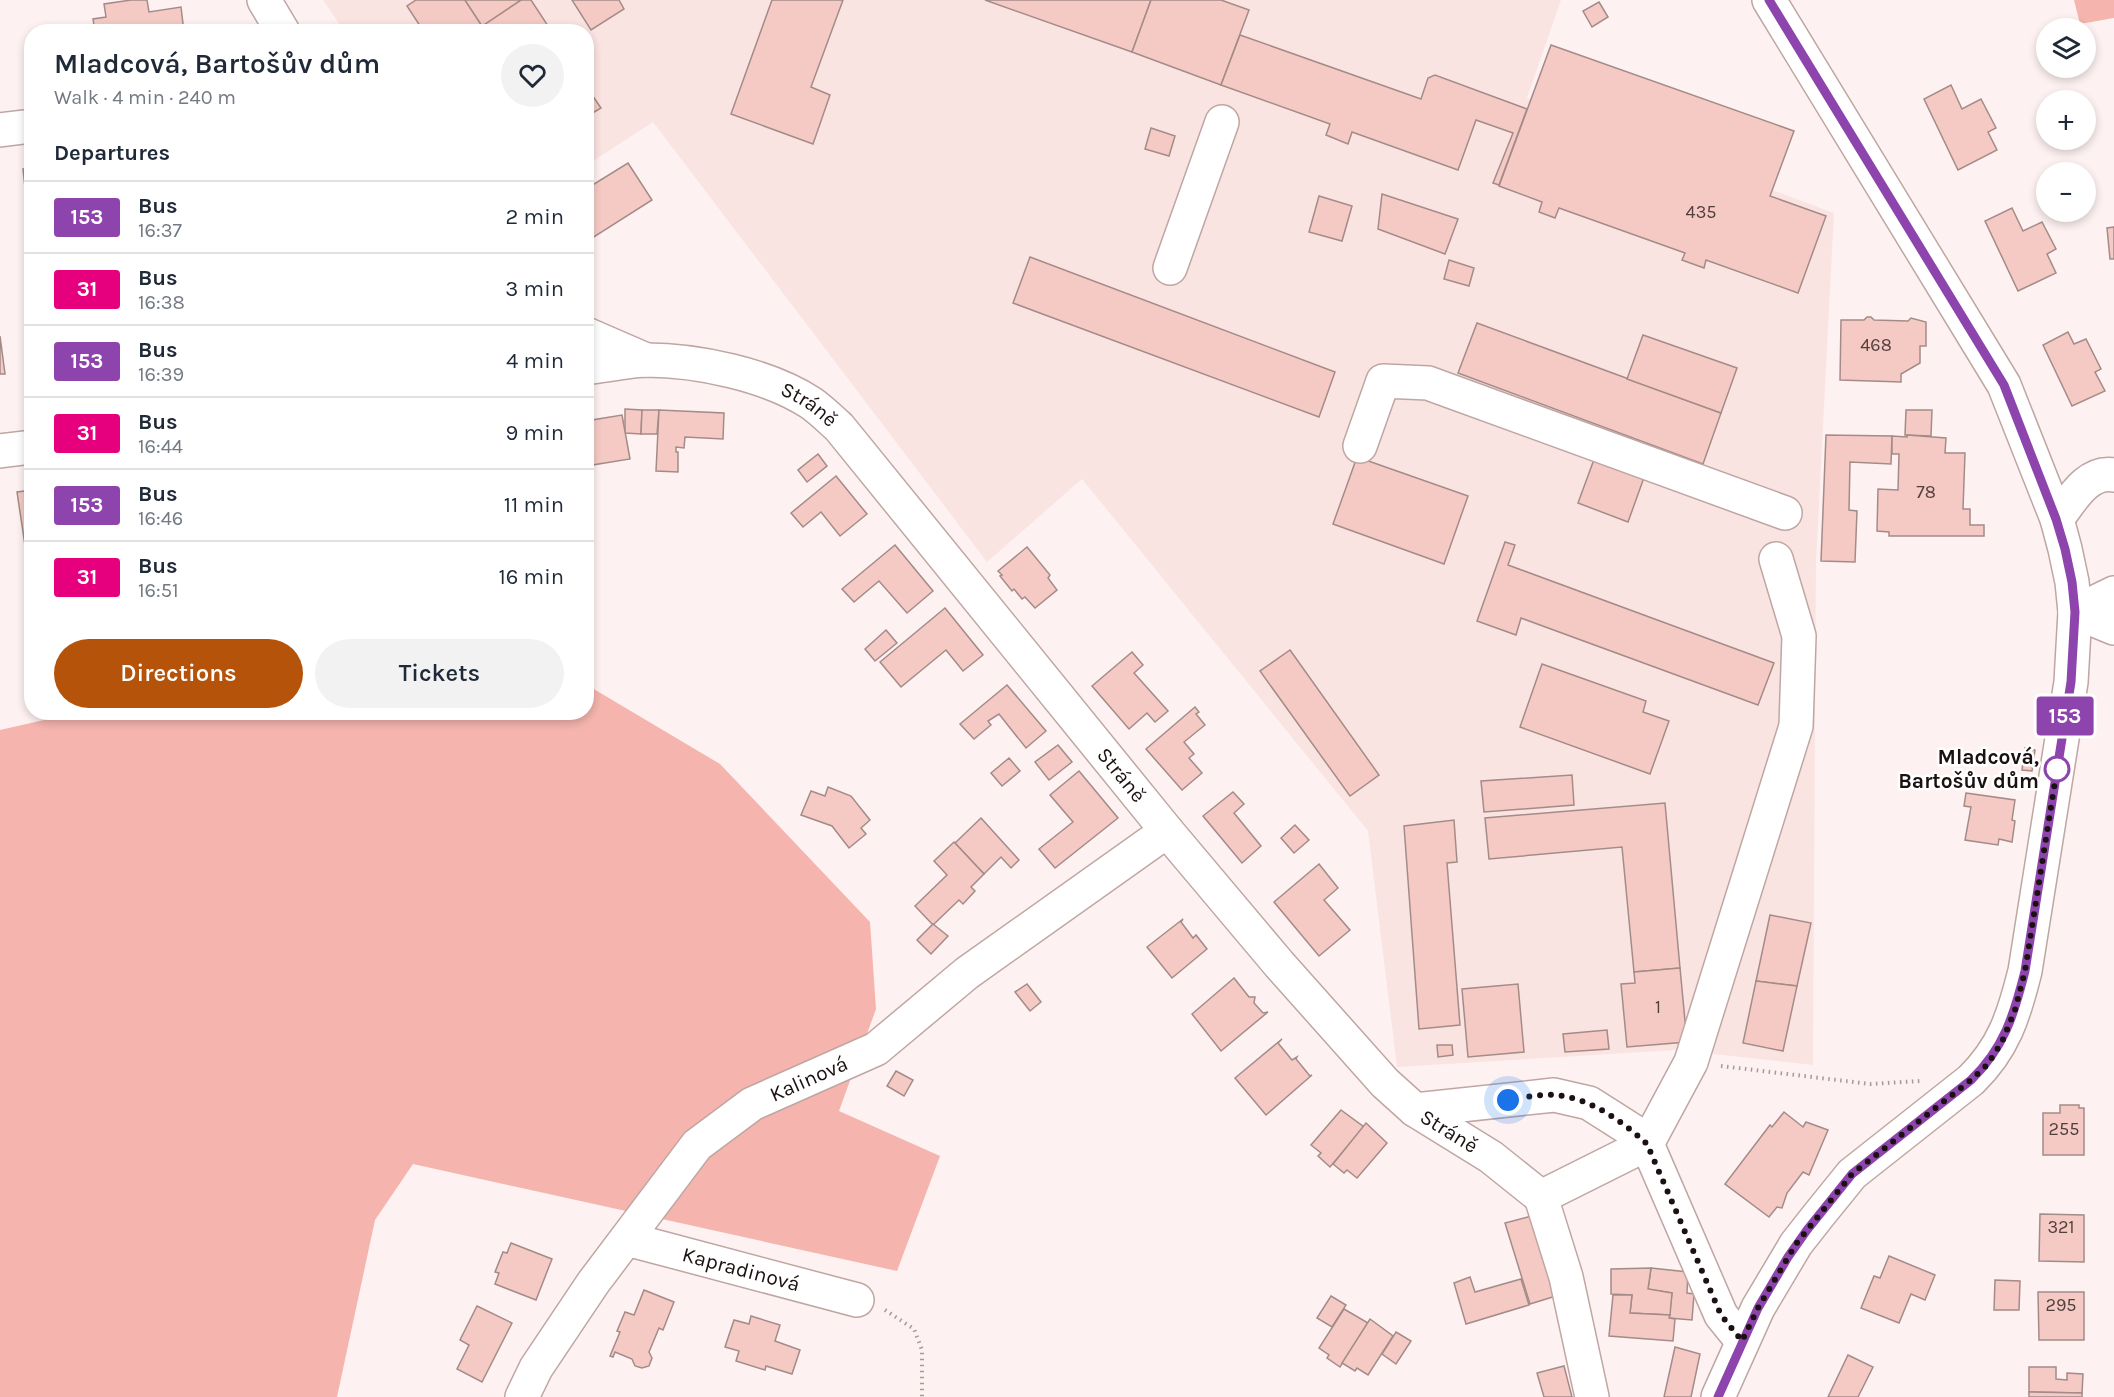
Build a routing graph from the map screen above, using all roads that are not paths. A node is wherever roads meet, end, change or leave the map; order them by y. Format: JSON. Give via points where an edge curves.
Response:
{"nodes":[{"id":1,"x":264,"y":0,"type":"edge"},
{"id":2,"x":1769,"y":0,"type":"edge"},
{"id":3,"x":278,"y":24,"type":"edge"},
{"id":4,"x":1222,"y":122,"type":"dead end"},
{"id":5,"x":24,"y":127,"type":"edge"},
{"id":6,"x":0,"y":130,"type":"edge"},
{"id":7,"x":1170,"y":268,"type":"dead end"},
{"id":8,"x":594,"y":337,"type":"edge"},
{"id":9,"x":646,"y":360,"type":"junction"},
{"id":10,"x":594,"y":367,"type":"edge"},
{"id":11,"x":1360,"y":446,"type":"dead end"},
{"id":12,"x":24,"y":448,"type":"edge"},
{"id":13,"x":0,"y":451,"type":"edge"},
{"id":14,"x":2114,"y":475,"type":"edge"},
{"id":15,"x":1785,"y":513,"type":"dead end"},
{"id":16,"x":2056,"y":519,"type":"junction"},
{"id":17,"x":1776,"y":559,"type":"dead end"},
{"id":18,"x":2114,"y":593,"type":"edge"},
{"id":19,"x":2075,"y":612,"type":"junction"},
{"id":20,"x":2114,"y":628,"type":"edge"},
{"id":21,"x":1167,"y":831,"type":"junction"},
{"id":22,"x":1415,"y":1110,"type":"junction"},
{"id":23,"x":1647,"y":1144,"type":"junction"},
{"id":24,"x":1541,"y":1197,"type":"junction"},
{"id":25,"x":627,"y":1239,"type":"junction"},
{"id":26,"x":857,"y":1300,"type":"road end"},
{"id":27,"x":1742,"y":1341,"type":"junction"},
{"id":28,"x":522,"y":1397,"type":"edge"},
{"id":29,"x":1592,"y":1397,"type":"edge"},
{"id":30,"x":1718,"y":1397,"type":"edge"}],
"edges":[{"from":1,"to":3,"type":"street"},
{"from":2,"to":16,"type":"street","via":[[2004,385]]},
{"from":4,"to":7,"type":"street"},
{"from":5,"to":6,"type":"street"},
{"from":8,"to":9,"type":"street"},
{"from":9,"to":10,"type":"street","name":"Stráně"},
{"from":9,"to":21,"type":"street","name":"Stráně","via":[[727,370],[779,386],[812,404],[839,427]]},
{"from":11,"to":15,"type":"street","via":[[1383,381],[1428,383]]},
{"from":12,"to":13,"type":"street"},
{"from":14,"to":16,"type":"street","via":[[2093,477]]},
{"from":16,"to":19,"type":"street","via":[[2072,582]]},
{"from":17,"to":23,"type":"street","via":[[1799,636],[1796,726],[1691,1062]]},
{"from":18,"to":19,"type":"street"},
{"from":19,"to":20,"type":"street"},
{"from":19,"to":27,"type":"street","via":[[2071,682],[2025,971],[2002,1042],[1971,1080],[1852,1174],[1796,1244]]},
{"from":21,"to":22,"type":"street","name":"Stráně","via":[[1279,964],[1385,1083]]},
{"from":21,"to":25,"type":"street","name":"Kalinová","via":[[967,973],[876,1050],[752,1104],[697,1144]]},
{"from":22,"to":23,"type":"street","via":[[1554,1095],[1588,1103]]},
{"from":22,"to":24,"type":"street","name":"Stráně","via":[[1491,1157]]},
{"from":23,"to":24,"type":"street"},
{"from":23,"to":27,"type":"street","via":[[1721,1315]]},
{"from":24,"to":29,"type":"street","via":[[1566,1277]]},
{"from":25,"to":26,"type":"street","name":"Kapradinová"},
{"from":25,"to":28,"type":"street","name":"Kalinová","via":[[542,1358]]},
{"from":27,"to":30,"type":"street"}]}
